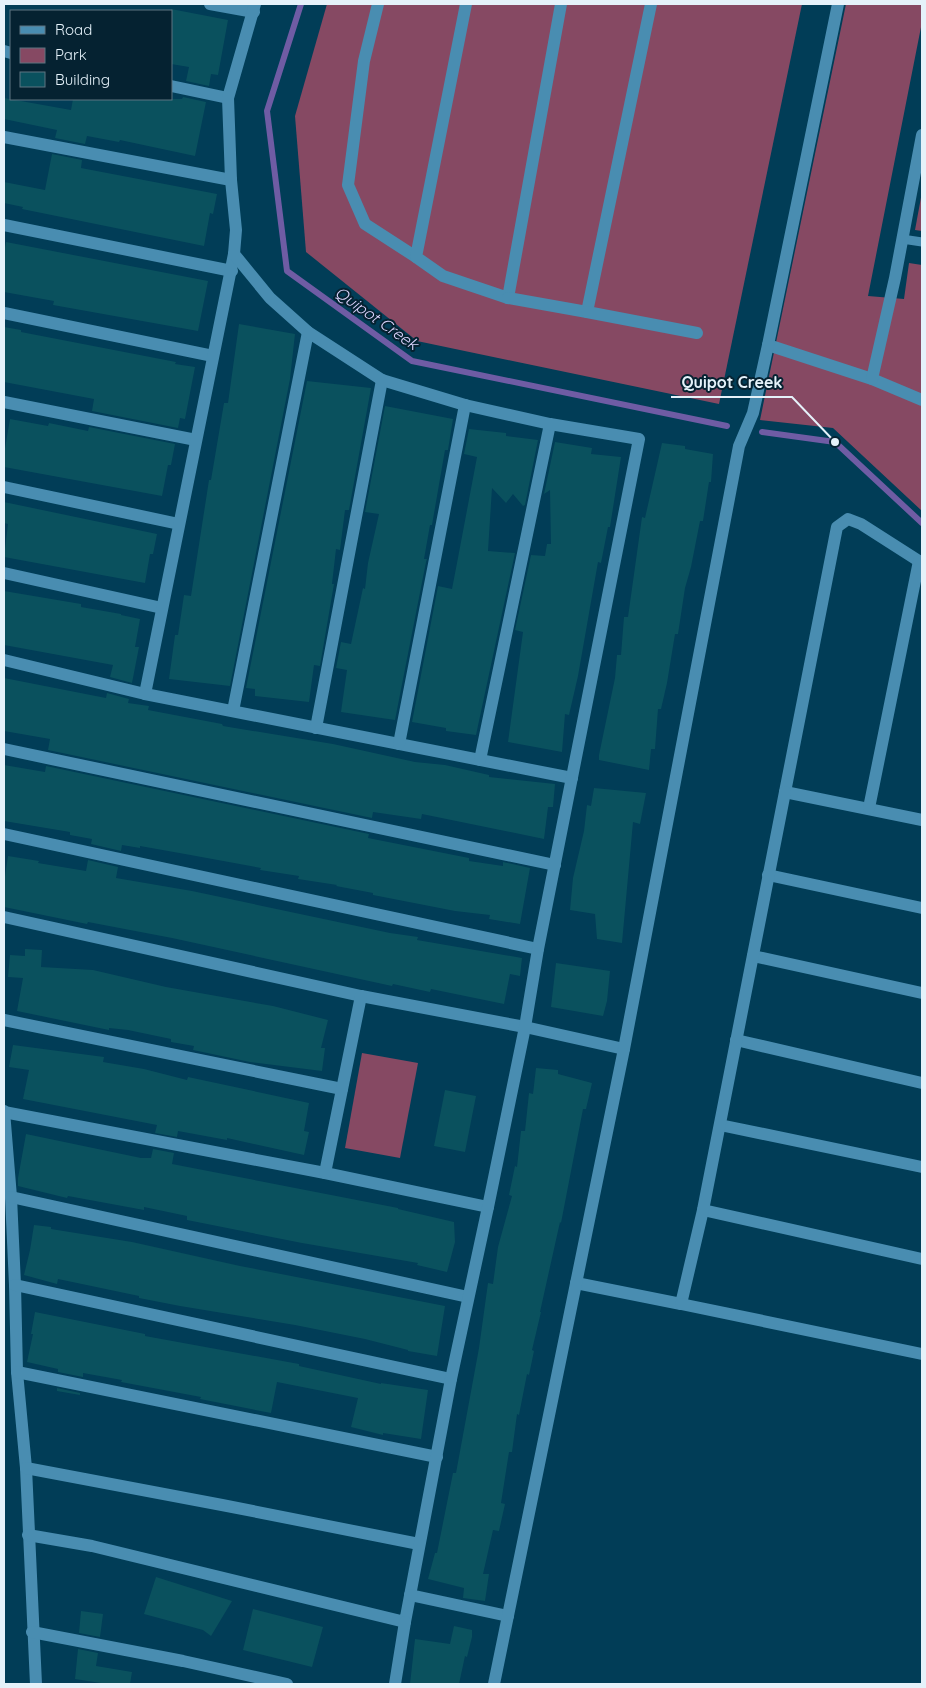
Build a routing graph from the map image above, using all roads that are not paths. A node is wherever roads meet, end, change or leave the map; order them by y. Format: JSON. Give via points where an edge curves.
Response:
{"nodes":[{"id":1,"x":210,"y":4,"type":"edge"},
{"id":2,"x":378,"y":4,"type":"edge"},
{"id":3,"x":466,"y":4,"type":"edge"},
{"id":4,"x":561,"y":4,"type":"edge"},
{"id":5,"x":651,"y":4,"type":"edge"},
{"id":6,"x":838,"y":4,"type":"edge"},
{"id":7,"x":255,"y":8,"type":"edge"},
{"id":8,"x":172,"y":86,"type":"edge"},
{"id":9,"x":228,"y":98,"type":"junction"},
{"id":10,"x":4,"y":137,"type":"edge"},
{"id":11,"x":922,"y":142,"type":"edge"},
{"id":12,"x":231,"y":180,"type":"junction"},
{"id":13,"x":4,"y":225,"type":"edge"},
{"id":14,"x":902,"y":240,"type":"junction"},
{"id":15,"x":922,"y":242,"type":"edge"},
{"id":16,"x":234,"y":254,"type":"junction"},
{"id":17,"x":416,"y":257,"type":"junction"},
{"id":18,"x":232,"y":271,"type":"junction"},
{"id":19,"x":508,"y":298,"type":"junction"},
{"id":20,"x":586,"y":312,"type":"junction"},
{"id":21,"x":4,"y":313,"type":"edge"},
{"id":22,"x":308,"y":332,"type":"junction"},
{"id":23,"x":697,"y":333,"type":"dead end"},
{"id":24,"x":768,"y":345,"type":"junction"},
{"id":25,"x":213,"y":356,"type":"junction"},
{"id":26,"x":872,"y":378,"type":"junction"},
{"id":27,"x":382,"y":380,"type":"junction"},
{"id":28,"x":922,"y":400,"type":"edge"},
{"id":29,"x":4,"y":402,"type":"edge"},
{"id":30,"x":465,"y":404,"type":"junction"},
{"id":31,"x":550,"y":424,"type":"junction"},
{"id":32,"x":196,"y":440,"type":"junction"},
{"id":33,"x":4,"y":487,"type":"edge"},
{"id":34,"x":179,"y":524,"type":"junction"},
{"id":35,"x":921,"y":562,"type":"edge"},
{"id":36,"x":4,"y":573,"type":"edge"},
{"id":37,"x":162,"y":608,"type":"junction"},
{"id":38,"x":4,"y":660,"type":"edge"},
{"id":39,"x":145,"y":694,"type":"junction"},
{"id":40,"x":233,"y":711,"type":"junction"},
{"id":41,"x":316,"y":728,"type":"junction"},
{"id":42,"x":399,"y":744,"type":"junction"},
{"id":43,"x":4,"y":749,"type":"edge"},
{"id":44,"x":480,"y":760,"type":"junction"},
{"id":45,"x":572,"y":778,"type":"junction"},
{"id":46,"x":785,"y":792,"type":"junction"},
{"id":47,"x":869,"y":808,"type":"junction"},
{"id":48,"x":922,"y":820,"type":"edge"},
{"id":49,"x":4,"y":834,"type":"edge"},
{"id":50,"x":555,"y":865,"type":"junction"},
{"id":51,"x":768,"y":875,"type":"junction"},
{"id":52,"x":922,"y":908,"type":"edge"},
{"id":53,"x":4,"y":917,"type":"edge"},
{"id":54,"x":538,"y":950,"type":"junction"},
{"id":55,"x":753,"y":956,"type":"junction"},
{"id":56,"x":922,"y":993,"type":"edge"},
{"id":57,"x":361,"y":996,"type":"junction"},
{"id":58,"x":4,"y":1020,"type":"edge"},
{"id":59,"x":525,"y":1027,"type":"junction"},
{"id":60,"x":736,"y":1040,"type":"junction"},
{"id":61,"x":624,"y":1049,"type":"junction"},
{"id":62,"x":922,"y":1083,"type":"edge"},
{"id":63,"x":342,"y":1089,"type":"junction"},
{"id":64,"x":4,"y":1111,"type":"edge"},
{"id":65,"x":720,"y":1126,"type":"junction"},
{"id":66,"x":922,"y":1167,"type":"edge"},
{"id":67,"x":325,"y":1172,"type":"junction"},
{"id":68,"x":11,"y":1197,"type":"junction"},
{"id":69,"x":488,"y":1207,"type":"junction"},
{"id":70,"x":703,"y":1210,"type":"junction"},
{"id":71,"x":922,"y":1259,"type":"edge"},
{"id":72,"x":576,"y":1283,"type":"junction"},
{"id":73,"x":15,"y":1285,"type":"junction"},
{"id":74,"x":468,"y":1297,"type":"junction"},
{"id":75,"x":681,"y":1304,"type":"junction"},
{"id":76,"x":922,"y":1354,"type":"edge"},
{"id":77,"x":17,"y":1372,"type":"junction"},
{"id":78,"x":451,"y":1379,"type":"junction"},
{"id":79,"x":437,"y":1457,"type":"junction"},
{"id":80,"x":26,"y":1468,"type":"junction"},
{"id":81,"x":28,"y":1535,"type":"junction"},
{"id":82,"x":420,"y":1544,"type":"junction"},
{"id":83,"x":410,"y":1595,"type":"junction"},
{"id":84,"x":508,"y":1616,"type":"junction"},
{"id":85,"x":405,"y":1622,"type":"junction"},
{"id":86,"x":32,"y":1632,"type":"junction"},
{"id":87,"x":36,"y":1684,"type":"edge"},
{"id":88,"x":287,"y":1684,"type":"edge"},
{"id":89,"x":395,"y":1684,"type":"edge"},
{"id":90,"x":494,"y":1684,"type":"edge"}],
"edges":[{"from":1,"to":7,"type":"street"},
{"from":2,"to":17,"type":"street","via":[[364,61],[348,185],[365,224]]},
{"from":3,"to":17,"type":"street"},
{"from":4,"to":19,"type":"street"},
{"from":5,"to":20,"type":"street"},
{"from":6,"to":24,"type":"street"},
{"from":7,"to":9,"type":"street"},
{"from":8,"to":9,"type":"street"},
{"from":9,"to":12,"type":"street"},
{"from":10,"to":12,"type":"street"},
{"from":11,"to":14,"type":"street"},
{"from":12,"to":16,"type":"street","via":[[236,230]]},
{"from":13,"to":18,"type":"street"},
{"from":14,"to":15,"type":"lane"},
{"from":14,"to":26,"type":"street"},
{"from":16,"to":18,"type":"street"},
{"from":16,"to":22,"type":"street","via":[[270,298]]},
{"from":17,"to":19,"type":"street","via":[[443,276]]},
{"from":18,"to":25,"type":"street"},
{"from":19,"to":20,"type":"street"},
{"from":20,"to":23,"type":"street"},
{"from":21,"to":25,"type":"street"},
{"from":22,"to":27,"type":"street"},
{"from":22,"to":40,"type":"street"},
{"from":24,"to":26,"type":"street"},
{"from":24,"to":61,"type":"street","via":[[753,413],[739,446]]},
{"from":25,"to":32,"type":"street"},
{"from":26,"to":28,"type":"street"},
{"from":27,"to":30,"type":"street"},
{"from":27,"to":41,"type":"street"},
{"from":29,"to":32,"type":"street"},
{"from":30,"to":31,"type":"street"},
{"from":30,"to":42,"type":"street"},
{"from":31,"to":44,"type":"street"},
{"from":31,"to":45,"type":"street","via":[[639,439]]},
{"from":32,"to":34,"type":"street"},
{"from":33,"to":34,"type":"street"},
{"from":34,"to":37,"type":"street"},
{"from":35,"to":46,"type":"street","via":[[848,518],[838,527]]},
{"from":35,"to":47,"type":"street"},
{"from":36,"to":37,"type":"street"},
{"from":37,"to":39,"type":"street"},
{"from":38,"to":39,"type":"street"},
{"from":39,"to":40,"type":"street"},
{"from":40,"to":41,"type":"street"},
{"from":41,"to":42,"type":"street"},
{"from":42,"to":44,"type":"street"},
{"from":43,"to":50,"type":"street"},
{"from":44,"to":45,"type":"street"},
{"from":45,"to":50,"type":"street"},
{"from":46,"to":47,"type":"street"},
{"from":46,"to":51,"type":"street"},
{"from":47,"to":48,"type":"street"},
{"from":49,"to":54,"type":"street"},
{"from":50,"to":54,"type":"street"},
{"from":51,"to":52,"type":"street"},
{"from":51,"to":55,"type":"street"},
{"from":53,"to":57,"type":"street"},
{"from":54,"to":59,"type":"street"},
{"from":55,"to":56,"type":"street"},
{"from":55,"to":60,"type":"street"},
{"from":57,"to":59,"type":"street"},
{"from":57,"to":63,"type":"street"},
{"from":58,"to":63,"type":"street"},
{"from":59,"to":61,"type":"street"},
{"from":59,"to":69,"type":"street"},
{"from":60,"to":62,"type":"street"},
{"from":60,"to":65,"type":"street"},
{"from":61,"to":72,"type":"street"},
{"from":63,"to":67,"type":"street"},
{"from":64,"to":67,"type":"street"},
{"from":64,"to":68,"type":"street"},
{"from":65,"to":66,"type":"street"},
{"from":65,"to":70,"type":"street"},
{"from":67,"to":69,"type":"street"},
{"from":68,"to":73,"type":"street"},
{"from":68,"to":74,"type":"street"},
{"from":69,"to":74,"type":"street"},
{"from":70,"to":71,"type":"street"},
{"from":70,"to":75,"type":"street"},
{"from":72,"to":75,"type":"street"},
{"from":72,"to":84,"type":"street"},
{"from":73,"to":77,"type":"street"},
{"from":73,"to":78,"type":"street"},
{"from":74,"to":78,"type":"street"},
{"from":75,"to":76,"type":"street"},
{"from":77,"to":79,"type":"street"},
{"from":77,"to":80,"type":"street"},
{"from":78,"to":79,"type":"street"},
{"from":79,"to":82,"type":"street"},
{"from":80,"to":81,"type":"street"},
{"from":80,"to":82,"type":"street"},
{"from":81,"to":85,"type":"street","via":[[92,1546]]},
{"from":81,"to":86,"type":"street"},
{"from":82,"to":83,"type":"street"},
{"from":83,"to":84,"type":"street"},
{"from":83,"to":85,"type":"street"},
{"from":84,"to":90,"type":"street"},
{"from":85,"to":89,"type":"street"},
{"from":86,"to":87,"type":"street"},
{"from":86,"to":88,"type":"street"}]}
